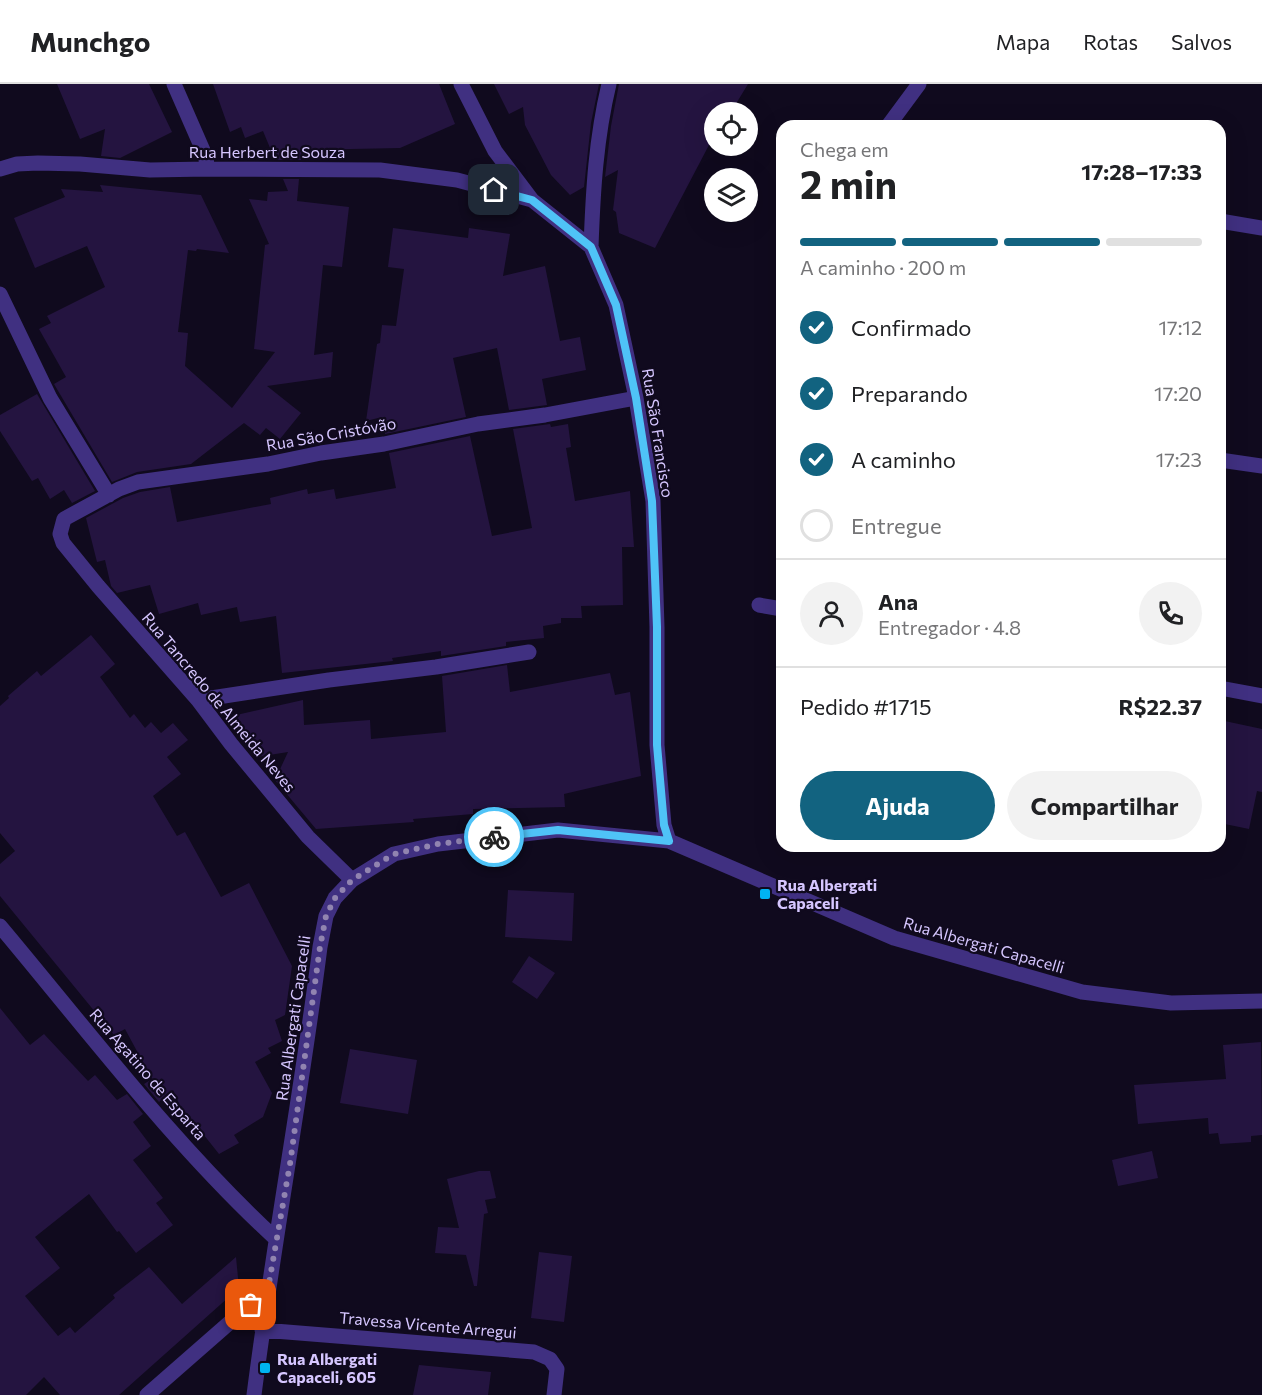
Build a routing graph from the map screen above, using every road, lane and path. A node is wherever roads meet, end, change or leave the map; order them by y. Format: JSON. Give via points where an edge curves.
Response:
{"nodes":[{"id":1,"x":174,"y":84,"type":"edge"},
{"id":2,"x":461,"y":84,"type":"edge"},
{"id":3,"x":609,"y":84,"type":"edge"},
{"id":4,"x":919,"y":84,"type":"edge"},
{"id":5,"x":892,"y":120,"type":"edge"},
{"id":6,"x":0,"y":169,"type":"edge"},
{"id":7,"x":208,"y":169,"type":"junction"},
{"id":8,"x":532,"y":200,"type":"junction"},
{"id":9,"x":1226,"y":222,"type":"edge"},
{"id":10,"x":1262,"y":228,"type":"edge"},
{"id":11,"x":591,"y":247,"type":"junction"},
{"id":12,"x":0,"y":294,"type":"edge"},
{"id":13,"x":636,"y":398,"type":"junction"},
{"id":14,"x":1226,"y":461,"type":"edge"},
{"id":15,"x":1262,"y":466,"type":"edge"},
{"id":16,"x":109,"y":495,"type":"junction"},
{"id":17,"x":63,"y":543,"type":"joint"},
{"id":18,"x":759,"y":605,"type":"dead end"},
{"id":19,"x":776,"y":608,"type":"edge"},
{"id":20,"x":529,"y":652,"type":"dead end"},
{"id":21,"x":1226,"y":689,"type":"edge"},
{"id":22,"x":1262,"y":696,"type":"edge"},
{"id":23,"x":198,"y":700,"type":"junction"},
{"id":24,"x":669,"y":841,"type":"junction"},
{"id":25,"x":352,"y":880,"type":"junction"},
{"id":26,"x":0,"y":926,"type":"edge"},
{"id":27,"x":1262,"y":1001,"type":"edge"},
{"id":28,"x":276,"y":1239,"type":"junction"},
{"id":29,"x":268,"y":1289,"type":"junction"},
{"id":30,"x":262,"y":1330,"type":"junction"},
{"id":31,"x":147,"y":1395,"type":"edge"},
{"id":32,"x":254,"y":1395,"type":"edge"},
{"id":33,"x":554,"y":1395,"type":"edge"}],
"edges":[{"from":1,"to":7,"type":"street"},
{"from":2,"to":8,"type":"street","name":"Rua São Francisco","via":[[495,151]]},
{"from":3,"to":11,"type":"street","via":[[600,123]]},
{"from":4,"to":5,"type":"street"},
{"from":6,"to":7,"type":"street","name":"Rua Herbert de Souza","via":[[38,163],[150,170]]},
{"from":7,"to":8,"type":"street","name":"Rua Herbert de Souza","via":[[380,170],[456,180]]},
{"from":8,"to":11,"type":"street","name":"Rua São Francisco"},
{"from":9,"to":10,"type":"street"},
{"from":11,"to":13,"type":"street","name":"Rua São Francisco","via":[[616,305]]},
{"from":12,"to":16,"type":"street","via":[[50,398]]},
{"from":13,"to":16,"type":"street","name":"Rua São Cristóvão","via":[[268,464],[138,482]]},
{"from":13,"to":24,"type":"street","name":"Rua São Francisco","via":[[652,501],[657,745]]},
{"from":14,"to":15,"type":"street"},
{"from":16,"to":17,"type":"street","name":"Rua São Cristóvão","via":[[64,519],[60,534]]},
{"from":17,"to":23,"type":"street","name":"Rua Tancredo de Almeida Neves"},
{"from":18,"to":19,"type":"street"},
{"from":20,"to":23,"type":"street"},
{"from":21,"to":22,"type":"street"},
{"from":23,"to":25,"type":"street","name":"Rua Tancredo de Almeida Neves","via":[[308,837]]},
{"from":24,"to":25,"type":"street","name":"Rua Albergati Capacelli","via":[[558,830],[438,844],[394,854]]},
{"from":24,"to":27,"type":"street","name":"Rua Albergati Capacelli","via":[[894,938],[1082,992],[1171,1003]]},
{"from":25,"to":28,"type":"street","name":"Rua Albergati Capacelli","via":[[335,898],[326,916]]},
{"from":26,"to":28,"type":"street","name":"Rua Agatino de Esparta","via":[[166,1125]]},
{"from":28,"to":29,"type":"street","name":"Rua Albergati Capacelli"},
{"from":29,"to":30,"type":"street","name":"Rua Albergati Capacelli"},
{"from":29,"to":31,"type":"street"},
{"from":30,"to":32,"type":"street","name":"Rua Albergati Capacelli"},
{"from":30,"to":33,"type":"street","name":"Travessa Vicente Arregui","via":[[534,1352],[550,1359],[557,1369]]}]}
